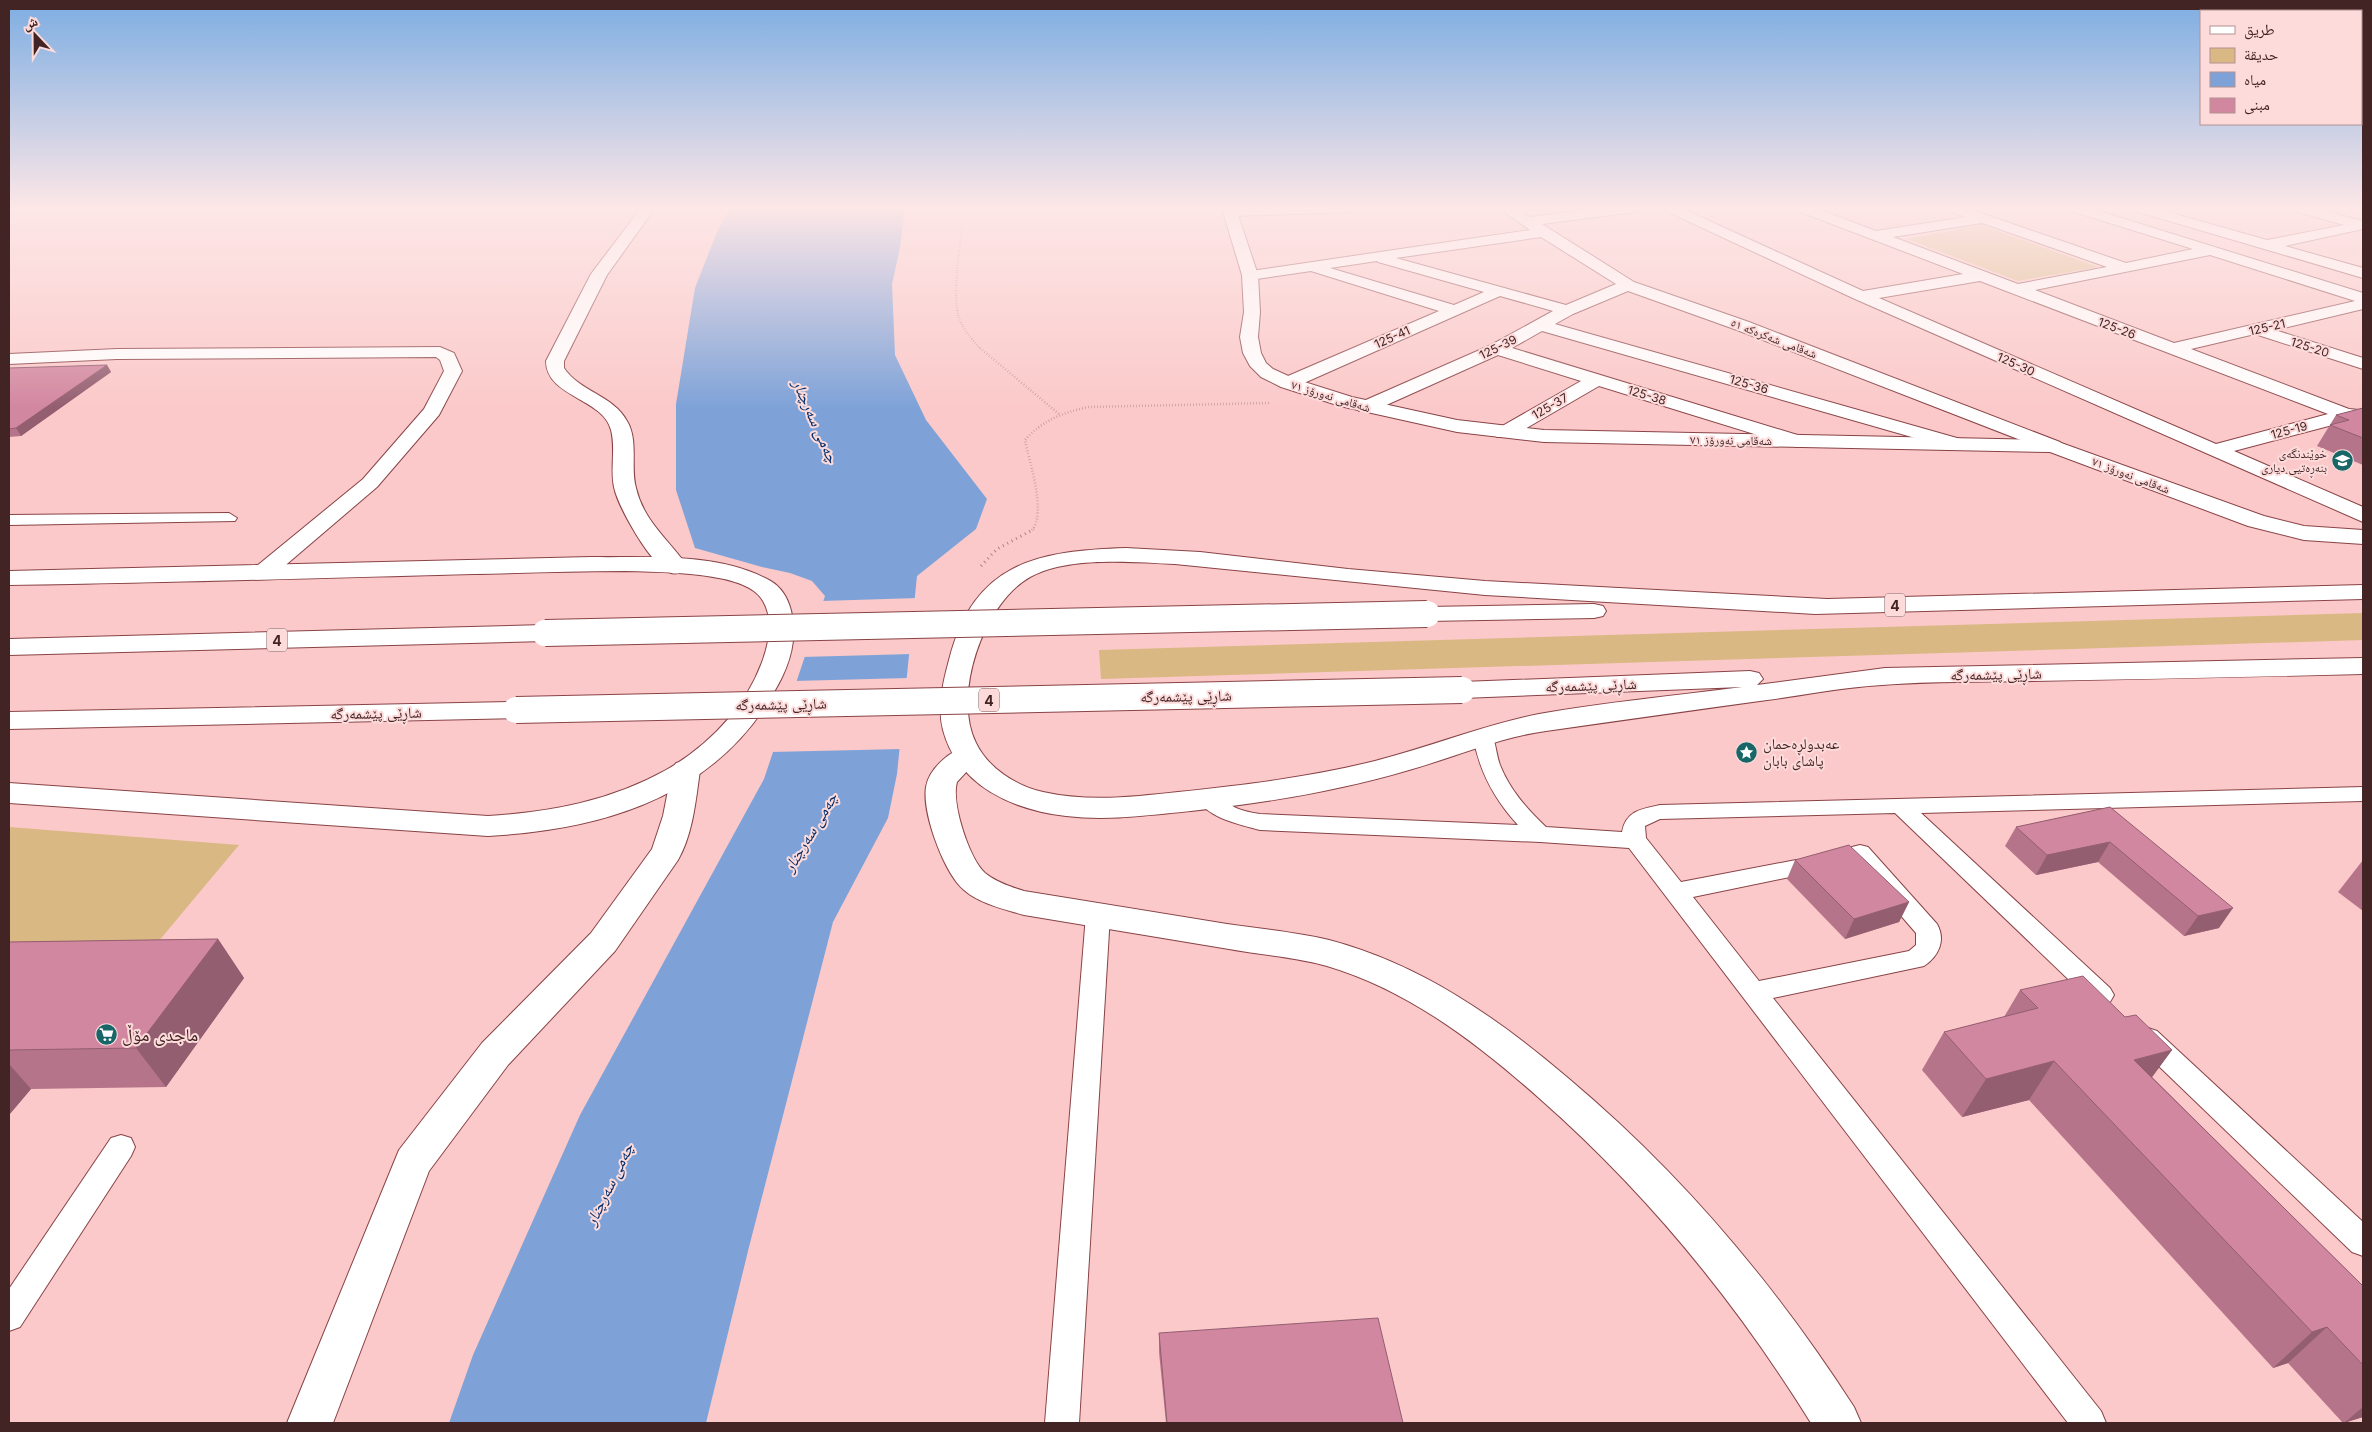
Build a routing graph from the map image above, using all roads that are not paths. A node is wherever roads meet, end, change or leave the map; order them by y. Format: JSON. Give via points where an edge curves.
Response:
{"nodes":[{"id":1,"x":599,"y":275,"type":"edge"},
{"id":2,"x":1250,"y":275,"type":"edge"},
{"id":3,"x":1336,"y":275,"type":"edge"},
{"id":4,"x":1437,"y":275,"type":"edge"},
{"id":5,"x":1612,"y":275,"type":"edge"},
{"id":6,"x":1815,"y":275,"type":"edge"},
{"id":7,"x":1982,"y":275,"type":"joint"},
{"id":8,"x":2095,"y":275,"type":"edge"},
{"id":9,"x":2291,"y":275,"type":"edge"},
{"id":10,"x":1628,"y":285,"type":"junction"},
{"id":11,"x":2018,"y":289,"type":"junction"},
{"id":12,"x":1497,"y":292,"type":"junction"},
{"id":13,"x":1861,"y":296,"type":"junction"},
{"id":14,"x":2363,"y":298,"type":"edge"},
{"id":15,"x":2363,"y":304,"type":"edge"},
{"id":16,"x":1453,"y":310,"type":"junction"},
{"id":17,"x":1567,"y":310,"type":"junction"},
{"id":18,"x":1541,"y":324,"type":"junction"},
{"id":19,"x":2256,"y":329,"type":"junction"},
{"id":20,"x":1497,"y":348,"type":"junction"},
{"id":21,"x":2170,"y":349,"type":"junction"},
{"id":22,"x":9,"y":359,"type":"edge"},
{"id":23,"x":2363,"y":364,"type":"edge"},
{"id":24,"x":1596,"y":380,"type":"junction"},
{"id":25,"x":1288,"y":383,"type":"junction"},
{"id":26,"x":1366,"y":407,"type":"junction"},
{"id":27,"x":2356,"y":413,"type":"edge"},
{"id":28,"x":1504,"y":433,"type":"junction"},
{"id":29,"x":1798,"y":441,"type":"junction"},
{"id":30,"x":1958,"y":444,"type":"junction"},
{"id":31,"x":2053,"y":446,"type":"junction"},
{"id":32,"x":2215,"y":450,"type":"junction"},
{"id":33,"x":2363,"y":515,"type":"edge"},
{"id":34,"x":229,"y":518,"type":"dead end"},
{"id":35,"x":9,"y":520,"type":"edge"},
{"id":36,"x":2363,"y":537,"type":"edge"},
{"id":37,"x":676,"y":567,"type":"junction"},
{"id":38,"x":266,"y":570,"type":"junction"},
{"id":39,"x":9,"y":578,"type":"edge"},
{"id":40,"x":2363,"y":592,"type":"edge"},
{"id":41,"x":1833,"y":607,"type":"junction"},
{"id":42,"x":9,"y":647,"type":"edge"},
{"id":43,"x":2363,"y":666,"type":"edge"},
{"id":44,"x":1885,"y":676,"type":"junction"},
{"id":45,"x":9,"y":721,"type":"edge"},
{"id":46,"x":1483,"y":736,"type":"junction"},
{"id":47,"x":968,"y":755,"type":"junction"},
{"id":48,"x":686,"y":770,"type":"junction"},
{"id":49,"x":9,"y":793,"type":"edge"},
{"id":50,"x":2363,"y":794,"type":"edge"},
{"id":51,"x":1208,"y":799,"type":"junction"},
{"id":52,"x":1901,"y":806,"type":"junction"},
{"id":53,"x":1540,"y":834,"type":"junction"},
{"id":54,"x":1636,"y":841,"type":"junction"},
{"id":55,"x":1860,"y":853,"type":"edge"},
{"id":56,"x":1796,"y":868,"type":"edge"},
{"id":57,"x":1675,"y":892,"type":"junction"},
{"id":58,"x":1098,"y":915,"type":"junction"},
{"id":59,"x":1753,"y":992,"type":"junction"},
{"id":60,"x":121,"y":1146,"type":"dead end"},
{"id":61,"x":2363,"y":1242,"type":"edge"},
{"id":62,"x":9,"y":1316,"type":"edge"},
{"id":63,"x":310,"y":1423,"type":"edge"},
{"id":64,"x":1062,"y":1423,"type":"edge"},
{"id":65,"x":1838,"y":1423,"type":"edge"},
{"id":66,"x":2089,"y":1423,"type":"edge"}],
"edges":[{"from":1,"to":37,"type":"main road","via":[[555,361],[555,368],[564,380],[614,415],[622,430],[622,467],[632,509],[643,531]]},
{"from":2,"to":25,"type":"main road","name":"شەقامی نەورۆز ٧١","via":[[1252,312],[1249,337],[1252,353],[1267,373]]},
{"from":3,"to":16,"type":"main road"},
{"from":4,"to":12,"type":"main road"},
{"from":5,"to":10,"type":"main road","name":"شەقامی شەکرەکە ٥١"},
{"from":6,"to":13,"type":"main road","name":"125-30"},
{"from":7,"to":11,"type":"main road","name":"125-26"},
{"from":7,"to":13,"type":"main road"},
{"from":8,"to":11,"type":"main road"},
{"from":9,"to":14,"type":"main road"},
{"from":10,"to":17,"type":"main road","name":"125-39"},
{"from":10,"to":31,"type":"main road","name":"شەقامی شەکرەکە ٥١"},
{"from":11,"to":21,"type":"main road","name":"125-26"},
{"from":12,"to":16,"type":"main road","name":"125-41"},
{"from":12,"to":17,"type":"main road"},
{"from":13,"to":32,"type":"main road","name":"125-30"},
{"from":15,"to":19,"type":"main road","name":"125-21"},
{"from":16,"to":25,"type":"main road","name":"125-41"},
{"from":17,"to":18,"type":"main road","name":"125-39"},
{"from":18,"to":20,"type":"main road","name":"125-39"},
{"from":18,"to":30,"type":"main road","name":"125-36"},
{"from":19,"to":21,"type":"main road","name":"125-21"},
{"from":19,"to":23,"type":"main road","name":"125-20"},
{"from":20,"to":24,"type":"main road","name":"125-38"},
{"from":20,"to":26,"type":"main road","name":"125-39"},
{"from":21,"to":27,"type":"main road","name":"125-26"},
{"from":22,"to":38,"type":"main road","via":[[117,354],[440,352],[448,357],[452,371],[432,411],[420,426],[370,483]]},
{"from":24,"to":28,"type":"main road","name":"125-37"},
{"from":24,"to":29,"type":"main road","name":"125-38"},
{"from":25,"to":26,"type":"main road","name":"شەقامی نەورۆز ٧١"},
{"from":26,"to":28,"type":"main road","name":"شەقامی نەورۆز ٧١"},
{"from":27,"to":32,"type":"main road","name":"125-19"},
{"from":28,"to":29,"type":"main road","name":"شەقامی نەورۆز ٧١","via":[[1624,439]]},
{"from":29,"to":30,"type":"main road","name":"شەقامی نەورۆز ٧١"},
{"from":30,"to":31,"type":"main road","name":"شەقامی نەورۆز ٧١"},
{"from":31,"to":36,"type":"main road","name":"شەقامی نەورۆز ٧١","via":[[2256,521],[2304,533]]},
{"from":32,"to":33,"type":"main road","name":"125-30"},
{"from":34,"to":35,"type":"lane"},
{"from":37,"to":38,"type":"main road","via":[[591,564]]},
{"from":37,"to":48,"type":"main road","via":[[726,573],[758,584],[773,596],[780,610],[782,625],[775,663],[755,702],[723,743]]},
{"from":38,"to":39,"type":"main road"},
{"from":40,"to":41,"type":"main road","number":"4"},
{"from":41,"to":42,"type":"main road","number":"4","bridge":true},
{"from":41,"to":47,"type":"main road","via":[[1520,590],[1329,574],[1226,561],[1125,555],[1070,558],[1035,566],[1004,583],[991,596],[972,629],[962,658],[954,713],[961,742]]},
{"from":43,"to":44,"type":"main road","name":"شاڕێی پێشمەرگە","number":"4"},
{"from":44,"to":45,"type":"main road","name":"شاڕێی پێشمەرگە","number":"4","bridge":true,"via":[[1462,690]]},
{"from":44,"to":46,"type":"main road","via":[[1539,723]]},
{"from":46,"to":51,"type":"main road","via":[[1401,763],[1338,779],[1249,796]]},
{"from":46,"to":53,"type":"lane","via":[[1487,760],[1498,785],[1522,818]]},
{"from":47,"to":51,"type":"main road","via":[[993,782],[1030,800],[1082,808],[1123,808]]},
{"from":47,"to":58,"type":"main road","via":[[945,777],[941,788],[942,804],[957,852],[973,881],[997,895],[1024,903]]},
{"from":48,"to":49,"type":"main road","via":[[621,803],[561,820],[520,826],[479,826]]},
{"from":48,"to":63,"type":"main road","via":[[678,816],[667,852],[603,942],[495,1054],[413,1162]]},
{"from":50,"to":52,"type":"lane"},
{"from":51,"to":53,"type":"lane","via":[[1230,814],[1260,822]]},
{"from":52,"to":54,"type":"lane","via":[[1660,812],[1639,819],[1634,827]]},
{"from":52,"to":61,"type":"lane"},
{"from":53,"to":54,"type":"lane"},
{"from":54,"to":57,"type":"lane"},
{"from":55,"to":59,"type":"lane","via":[[1928,930],[1929,948],[1915,959]]},
{"from":56,"to":57,"type":"lane"},
{"from":57,"to":59,"type":"lane"},
{"from":58,"to":64,"type":"lane"},
{"from":58,"to":65,"type":"main road","via":[[1328,953],[1413,987],[1486,1032],[1559,1091],[1623,1149],[1687,1216],[1750,1294]]},
{"from":59,"to":66,"type":"lane"},
{"from":60,"to":62,"type":"lane"}]}
